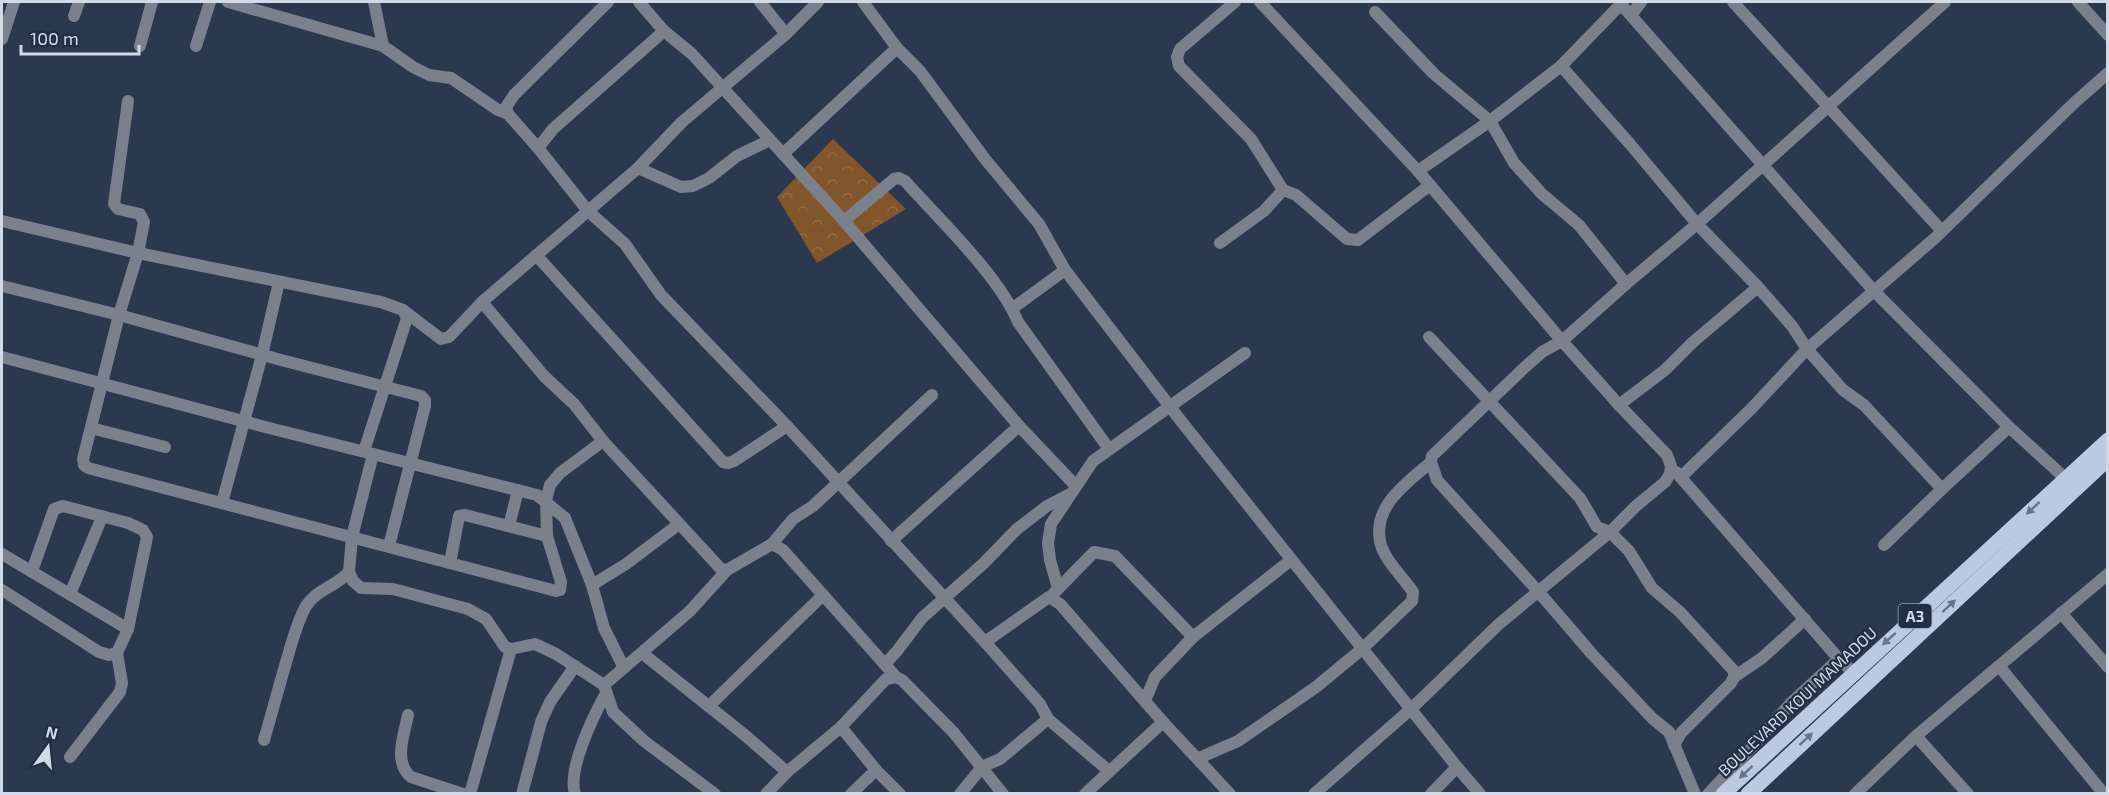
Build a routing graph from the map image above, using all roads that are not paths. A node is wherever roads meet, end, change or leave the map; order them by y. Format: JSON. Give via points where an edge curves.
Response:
{"nodes":[{"id":1,"x":14,"y":2,"type":"edge"},
{"id":2,"x":79,"y":2,"type":"edge"},
{"id":3,"x":152,"y":2,"type":"edge"},
{"id":4,"x":210,"y":2,"type":"edge"},
{"id":5,"x":228,"y":2,"type":"edge"},
{"id":6,"x":375,"y":2,"type":"edge"},
{"id":7,"x":608,"y":2,"type":"edge"},
{"id":8,"x":639,"y":2,"type":"edge"},
{"id":9,"x":760,"y":2,"type":"edge"},
{"id":10,"x":818,"y":2,"type":"edge"},
{"id":11,"x":863,"y":2,"type":"edge"},
{"id":12,"x":1236,"y":2,"type":"edge"},
{"id":13,"x":1260,"y":2,"type":"edge"},
{"id":14,"x":1641,"y":2,"type":"edge"},
{"id":15,"x":1733,"y":2,"type":"edge"},
{"id":16,"x":1945,"y":2,"type":"edge"},
{"id":17,"x":2078,"y":2,"type":"edge"},
{"id":18,"x":1620,"y":3,"type":"edge"},
{"id":19,"x":1375,"y":12,"type":"dead end"},
{"id":20,"x":1631,"y":15,"type":"junction"},
{"id":21,"x":74,"y":16,"type":"dead end"},
{"id":22,"x":664,"y":31,"type":"junction"},
{"id":23,"x":786,"y":34,"type":"junction"},
{"id":24,"x":2108,"y":35,"type":"edge"},
{"id":25,"x":2,"y":39,"type":"edge"},
{"id":26,"x":140,"y":46,"type":"dead end"},
{"id":27,"x":196,"y":46,"type":"dead end"},
{"id":28,"x":382,"y":46,"type":"junction"},
{"id":29,"x":897,"y":48,"type":"junction"},
{"id":30,"x":1561,"y":66,"type":"junction"},
{"id":31,"x":2108,"y":73,"type":"edge"},
{"id":32,"x":723,"y":88,"type":"junction"},
{"id":33,"x":128,"y":101,"type":"dead end"},
{"id":34,"x":1829,"y":106,"type":"junction"},
{"id":35,"x":508,"y":114,"type":"junction"},
{"id":36,"x":1490,"y":121,"type":"junction"},
{"id":37,"x":770,"y":140,"type":"junction"},
{"id":38,"x":538,"y":148,"type":"junction"},
{"id":39,"x":783,"y":154,"type":"junction"},
{"id":40,"x":1764,"y":164,"type":"junction"},
{"id":41,"x":638,"y":168,"type":"junction"},
{"id":42,"x":1418,"y":171,"type":"junction"},
{"id":43,"x":1430,"y":185,"type":"junction"},
{"id":44,"x":1283,"y":190,"type":"junction"},
{"id":45,"x":588,"y":211,"type":"junction"},
{"id":46,"x":2,"y":221,"type":"edge"},
{"id":47,"x":844,"y":221,"type":"junction"},
{"id":48,"x":1697,"y":224,"type":"junction"},
{"id":49,"x":1941,"y":230,"type":"junction"},
{"id":50,"x":1220,"y":243,"type":"dead end"},
{"id":51,"x":138,"y":253,"type":"junction"},
{"id":52,"x":536,"y":255,"type":"junction"},
{"id":53,"x":1065,"y":270,"type":"junction"},
{"id":54,"x":279,"y":282,"type":"junction"},
{"id":55,"x":1626,"y":284,"type":"junction"},
{"id":56,"x":2,"y":286,"type":"edge"},
{"id":57,"x":1758,"y":287,"type":"junction"},
{"id":58,"x":1873,"y":290,"type":"junction"},
{"id":59,"x":482,"y":302,"type":"junction"},
{"id":60,"x":1012,"y":308,"type":"junction"},
{"id":61,"x":403,"y":310,"type":"junction"},
{"id":62,"x":119,"y":315,"type":"junction"},
{"id":63,"x":1429,"y":337,"type":"dead end"},
{"id":64,"x":1562,"y":341,"type":"junction"},
{"id":65,"x":1807,"y":349,"type":"junction"},
{"id":66,"x":1245,"y":354,"type":"dead end"},
{"id":67,"x":262,"y":355,"type":"junction"},
{"id":68,"x":2,"y":357,"type":"edge"},
{"id":69,"x":103,"y":384,"type":"junction"},
{"id":70,"x":384,"y":386,"type":"junction"},
{"id":71,"x":932,"y":395,"type":"dead end"},
{"id":72,"x":1489,"y":403,"type":"junction"},
{"id":73,"x":1619,"y":405,"type":"junction"},
{"id":74,"x":1171,"y":407,"type":"junction"},
{"id":75,"x":244,"y":421,"type":"junction"},
{"id":76,"x":787,"y":426,"type":"junction"},
{"id":77,"x":1019,"y":426,"type":"junction"},
{"id":78,"x":2009,"y":427,"type":"junction"},
{"id":79,"x":91,"y":428,"type":"junction"},
{"id":80,"x":2108,"y":440,"type":"edge"},
{"id":81,"x":603,"y":441,"type":"junction"},
{"id":82,"x":165,"y":447,"type":"dead end"},
{"id":83,"x":1109,"y":449,"type":"junction"},
{"id":84,"x":369,"y":453,"type":"junction"},
{"id":85,"x":2108,"y":459,"type":"edge"},
{"id":86,"x":1431,"y":462,"type":"junction"},
{"id":87,"x":411,"y":463,"type":"junction"},
{"id":88,"x":1671,"y":466,"type":"junction"},
{"id":89,"x":1681,"y":477,"type":"junction"},
{"id":90,"x":2065,"y":478,"type":"junction"},
{"id":91,"x":838,"y":483,"type":"junction"},
{"id":92,"x":1942,"y":489,"type":"junction"},
{"id":93,"x":518,"y":490,"type":"junction"},
{"id":94,"x":1072,"y":490,"type":"junction"},
{"id":95,"x":546,"y":500,"type":"junction"},
{"id":96,"x":222,"y":502,"type":"junction"},
{"id":97,"x":102,"y":517,"type":"junction"},
{"id":98,"x":679,"y":524,"type":"junction"},
{"id":99,"x":509,"y":526,"type":"junction"},
{"id":100,"x":1610,"y":532,"type":"junction"},
{"id":101,"x":547,"y":536,"type":"junction"},
{"id":102,"x":352,"y":537,"type":"junction"},
{"id":103,"x":891,"y":541,"type":"junction"},
{"id":104,"x":772,"y":544,"type":"junction"},
{"id":105,"x":1884,"y":545,"type":"dead end"},
{"id":106,"x":388,"y":546,"type":"junction"},
{"id":107,"x":2,"y":554,"type":"edge"},
{"id":108,"x":1291,"y":560,"type":"junction"},
{"id":109,"x":450,"y":563,"type":"junction"},
{"id":110,"x":727,"y":570,"type":"junction"},
{"id":111,"x":32,"y":572,"type":"junction"},
{"id":112,"x":349,"y":572,"type":"junction"},
{"id":113,"x":2108,"y":574,"type":"edge"},
{"id":114,"x":592,"y":585,"type":"junction"},
{"id":115,"x":1058,"y":588,"type":"junction"},
{"id":116,"x":2,"y":590,"type":"edge"},
{"id":117,"x":1537,"y":590,"type":"junction"},
{"id":118,"x":70,"y":594,"type":"junction"},
{"id":119,"x":823,"y":595,"type":"junction"},
{"id":120,"x":1049,"y":597,"type":"junction"},
{"id":121,"x":943,"y":598,"type":"junction"},
{"id":122,"x":2061,"y":613,"type":"junction"},
{"id":123,"x":1805,"y":619,"type":"junction"},
{"id":124,"x":128,"y":628,"type":"junction"},
{"id":125,"x":1193,"y":637,"type":"junction"},
{"id":126,"x":985,"y":642,"type":"junction"},
{"id":127,"x":511,"y":649,"type":"junction"},
{"id":128,"x":1362,"y":649,"type":"junction"},
{"id":129,"x":117,"y":653,"type":"junction"},
{"id":130,"x":642,"y":653,"type":"junction"},
{"id":131,"x":1839,"y":659,"type":"junction"},
{"id":132,"x":885,"y":664,"type":"junction"},
{"id":133,"x":574,"y":666,"type":"junction"},
{"id":134,"x":1999,"y":666,"type":"junction"},
{"id":135,"x":2108,"y":667,"type":"edge"},
{"id":136,"x":624,"y":668,"type":"junction"},
{"id":137,"x":1853,"y":672,"type":"junction"},
{"id":138,"x":896,"y":677,"type":"junction"},
{"id":139,"x":1734,"y":677,"type":"junction"},
{"id":140,"x":605,"y":689,"type":"junction"},
{"id":141,"x":1145,"y":701,"type":"junction"},
{"id":142,"x":709,"y":706,"type":"junction"},
{"id":143,"x":1411,"y":709,"type":"junction"},
{"id":144,"x":408,"y":715,"type":"dead end"},
{"id":145,"x":1048,"y":719,"type":"junction"},
{"id":146,"x":1163,"y":722,"type":"junction"},
{"id":147,"x":841,"y":727,"type":"junction"},
{"id":148,"x":1916,"y":736,"type":"junction"},
{"id":149,"x":264,"y":740,"type":"dead end"},
{"id":150,"x":1674,"y":745,"type":"junction"},
{"id":151,"x":70,"y":757,"type":"dead end"},
{"id":152,"x":1199,"y":758,"type":"junction"},
{"id":153,"x":982,"y":767,"type":"junction"},
{"id":154,"x":1457,"y":767,"type":"junction"},
{"id":155,"x":876,"y":770,"type":"junction"},
{"id":156,"x":1109,"y":771,"type":"junction"},
{"id":157,"x":787,"y":772,"type":"junction"},
{"id":158,"x":463,"y":794,"type":"edge"},
{"id":159,"x":470,"y":794,"type":"edge"},
{"id":160,"x":522,"y":794,"type":"edge"},
{"id":161,"x":575,"y":794,"type":"edge"},
{"id":162,"x":715,"y":794,"type":"edge"},
{"id":163,"x":766,"y":794,"type":"edge"},
{"id":164,"x":851,"y":794,"type":"edge"},
{"id":165,"x":900,"y":794,"type":"edge"},
{"id":166,"x":960,"y":794,"type":"edge"},
{"id":167,"x":1003,"y":794,"type":"edge"},
{"id":168,"x":1085,"y":794,"type":"edge"},
{"id":169,"x":1230,"y":794,"type":"edge"},
{"id":170,"x":1314,"y":794,"type":"edge"},
{"id":171,"x":1431,"y":794,"type":"edge"},
{"id":172,"x":1480,"y":794,"type":"edge"},
{"id":173,"x":1695,"y":794,"type":"edge"},
{"id":174,"x":1708,"y":794,"type":"edge"},
{"id":175,"x":1723,"y":794,"type":"edge"},
{"id":176,"x":1748,"y":794,"type":"edge"},
{"id":177,"x":1855,"y":794,"type":"edge"},
{"id":178,"x":1968,"y":794,"type":"edge"},
{"id":179,"x":2104,"y":794,"type":"edge"}],
"edges":[{"from":1,"to":25,"type":"street"},
{"from":2,"to":21,"type":"street"},
{"from":3,"to":26,"type":"street"},
{"from":4,"to":27,"type":"street"},
{"from":5,"to":28,"type":"street"},
{"from":6,"to":28,"type":"street"},
{"from":7,"to":35,"type":"street","via":[[514,94],[506,106]]},
{"from":8,"to":22,"type":"street"},
{"from":9,"to":23,"type":"street"},
{"from":10,"to":23,"type":"street"},
{"from":11,"to":29,"type":"street"},
{"from":12,"to":44,"type":"street","via":[[1180,49],[1179,66],[1251,139]]},
{"from":13,"to":42,"type":"street"},
{"from":14,"to":20,"type":"street"},
{"from":15,"to":34,"type":"street"},
{"from":16,"to":34,"type":"street"},
{"from":17,"to":24,"type":"street"},
{"from":18,"to":20,"type":"street"},
{"from":18,"to":30,"type":"street"},
{"from":19,"to":36,"type":"street","via":[[1434,74]]},
{"from":20,"to":40,"type":"street"},
{"from":22,"to":32,"type":"street"},
{"from":22,"to":38,"type":"street","via":[[553,129]]},
{"from":23,"to":32,"type":"street"},
{"from":28,"to":35,"type":"street","via":[[429,75],[451,78]]},
{"from":29,"to":39,"type":"street"},
{"from":29,"to":53,"type":"street","via":[[920,71],[1039,224]]},
{"from":30,"to":36,"type":"street"},
{"from":30,"to":48,"type":"street"},
{"from":31,"to":49,"type":"street"},
{"from":32,"to":37,"type":"street"},
{"from":32,"to":41,"type":"street","via":[[682,122]]},
{"from":33,"to":51,"type":"street","via":[[114,204],[118,209],[140,214],[144,222]]},
{"from":34,"to":40,"type":"street"},
{"from":34,"to":49,"type":"street"},
{"from":35,"to":38,"type":"street"},
{"from":36,"to":42,"type":"street"},
{"from":36,"to":55,"type":"street","via":[[1514,163],[1542,194],[1579,225]]},
{"from":37,"to":39,"type":"street"},
{"from":37,"to":41,"type":"street","via":[[737,156],[693,186],[676,185]]},
{"from":38,"to":45,"type":"street"},
{"from":39,"to":47,"type":"street"},
{"from":40,"to":48,"type":"street"},
{"from":40,"to":58,"type":"street"},
{"from":41,"to":45,"type":"street"},
{"from":42,"to":43,"type":"street"},
{"from":43,"to":44,"type":"street","via":[[1358,240],[1347,239],[1296,195]]},
{"from":43,"to":64,"type":"street"},
{"from":44,"to":50,"type":"street","via":[[1264,211]]},
{"from":45,"to":52,"type":"street"},
{"from":45,"to":76,"type":"street","via":[[625,244],[662,295]]},
{"from":46,"to":51,"type":"street"},
{"from":47,"to":60,"type":"street","via":[[894,179],[905,181],[979,263]]},
{"from":47,"to":77,"type":"street"},
{"from":48,"to":55,"type":"street"},
{"from":48,"to":57,"type":"street"},
{"from":49,"to":58,"type":"street"},
{"from":51,"to":54,"type":"street"},
{"from":51,"to":62,"type":"street"},
{"from":52,"to":59,"type":"street"},
{"from":52,"to":76,"type":"street","via":[[723,462],[734,461]]},
{"from":53,"to":60,"type":"street"},
{"from":53,"to":74,"type":"street"},
{"from":54,"to":61,"type":"street"},
{"from":54,"to":67,"type":"street"},
{"from":55,"to":64,"type":"street"},
{"from":56,"to":62,"type":"street"},
{"from":57,"to":65,"type":"street"},
{"from":57,"to":73,"type":"street","via":[[1665,370]]},
{"from":58,"to":65,"type":"street"},
{"from":58,"to":78,"type":"street"},
{"from":59,"to":61,"type":"street","via":[[449,337],[441,339]]},
{"from":59,"to":81,"type":"street"},
{"from":60,"to":83,"type":"street"},
{"from":61,"to":70,"type":"street","via":[[407,318]]},
{"from":62,"to":67,"type":"street"},
{"from":62,"to":69,"type":"street"},
{"from":63,"to":72,"type":"street"},
{"from":64,"to":72,"type":"street","via":[[1542,352]]},
{"from":64,"to":73,"type":"street"},
{"from":65,"to":89,"type":"street"},
{"from":65,"to":92,"type":"street"},
{"from":66,"to":74,"type":"street"},
{"from":67,"to":70,"type":"street"},
{"from":67,"to":75,"type":"street"},
{"from":68,"to":69,"type":"street"},
{"from":69,"to":75,"type":"street"},
{"from":69,"to":79,"type":"street"},
{"from":70,"to":84,"type":"street"},
{"from":70,"to":87,"type":"street","via":[[425,400]]},
{"from":71,"to":91,"type":"street"},
{"from":72,"to":86,"type":"street","via":[[1435,451]]},
{"from":72,"to":100,"type":"street","via":[[1580,498],[1597,527]]},
{"from":73,"to":88,"type":"street","via":[[1667,456]]},
{"from":74,"to":83,"type":"street"},
{"from":74,"to":108,"type":"street"},
{"from":75,"to":84,"type":"street"},
{"from":75,"to":96,"type":"street"},
{"from":76,"to":91,"type":"street"},
{"from":77,"to":94,"type":"street"},
{"from":77,"to":103,"type":"street"},
{"from":78,"to":90,"type":"street"},
{"from":78,"to":92,"type":"street"},
{"from":79,"to":82,"type":"street"},
{"from":79,"to":96,"type":"street","via":[[83,459],[88,468]]},
{"from":80,"to":90,"type":"main road","name":"BOULEVARD KOUI MAMADOU","number":"A3"},
{"from":81,"to":95,"type":"street","via":[[560,472],[549,485]]},
{"from":81,"to":98,"type":"street"},
{"from":83,"to":94,"type":"street","via":[[1093,461]]},
{"from":84,"to":87,"type":"street"},
{"from":84,"to":102,"type":"street"},
{"from":176,"to":85,"type":"main road","name":"BOULEVARD KOUI MAMADOU","number":"A3","one_way":true},
{"from":86,"to":117,"type":"street","via":[[1437,480]]},
{"from":86,"to":128,"type":"street","via":[[1394,494],[1382,516],[1380,542],[1413,592],[1412,601]]},
{"from":87,"to":93,"type":"street"},
{"from":87,"to":106,"type":"street"},
{"from":88,"to":89,"type":"street"},
{"from":88,"to":100,"type":"street","via":[[1665,482]]},
{"from":89,"to":123,"type":"street"},
{"from":90,"to":137,"type":"main road","name":"BOULEVARD KOUI MAMADOU","number":"A3","one_way":true},
{"from":91,"to":103,"type":"street"},
{"from":91,"to":104,"type":"street","via":[[793,519]]},
{"from":92,"to":105,"type":"street"},
{"from":93,"to":95,"type":"street"},
{"from":93,"to":99,"type":"street"},
{"from":94,"to":115,"type":"street","via":[[1051,524],[1048,543]]},
{"from":94,"to":121,"type":"street","via":[[1017,529]]},
{"from":95,"to":101,"type":"street"},
{"from":95,"to":114,"type":"street","via":[[565,518]]},
{"from":96,"to":102,"type":"street"},
{"from":97,"to":111,"type":"street","via":[[63,506],[54,509]]},
{"from":97,"to":118,"type":"street"},
{"from":97,"to":124,"type":"street","via":[[143,530],[147,537]]},
{"from":98,"to":110,"type":"street","via":[[721,569]]},
{"from":98,"to":114,"type":"street"},
{"from":99,"to":101,"type":"street"},
{"from":99,"to":109,"type":"street","via":[[459,516]]},
{"from":100,"to":117,"type":"street"},
{"from":100,"to":139,"type":"street","via":[[1629,551],[1652,588],[1730,665]]},
{"from":101,"to":109,"type":"street","via":[[560,590]]},
{"from":102,"to":106,"type":"street"},
{"from":102,"to":112,"type":"street"},
{"from":103,"to":121,"type":"street"},
{"from":104,"to":110,"type":"street"},
{"from":104,"to":119,"type":"street","via":[[783,550]]},
{"from":106,"to":109,"type":"street"},
{"from":107,"to":111,"type":"street"},
{"from":108,"to":125,"type":"street"},
{"from":108,"to":128,"type":"street"},
{"from":110,"to":130,"type":"street","via":[[690,611]]},
{"from":111,"to":118,"type":"street"},
{"from":112,"to":127,"type":"street","via":[[361,588],[393,589],[468,609],[486,619],[505,647]]},
{"from":112,"to":149,"type":"street","via":[[306,606],[295,631]]},
{"from":113,"to":122,"type":"street"},
{"from":114,"to":136,"type":"street","via":[[604,628]]},
{"from":115,"to":120,"type":"street"},
{"from":115,"to":125,"type":"street","via":[[1094,552],[1114,556]]},
{"from":116,"to":129,"type":"street","via":[[99,652]]},
{"from":117,"to":143,"type":"street"},
{"from":117,"to":150,"type":"street","via":[[1600,663],[1669,732]]},
{"from":118,"to":124,"type":"street"},
{"from":119,"to":132,"type":"street"},
{"from":119,"to":142,"type":"street"},
{"from":120,"to":126,"type":"street"},
{"from":120,"to":141,"type":"street","via":[[1060,604]]},
{"from":121,"to":126,"type":"street"},
{"from":121,"to":132,"type":"street"},
{"from":122,"to":134,"type":"street"},
{"from":122,"to":135,"type":"street"},
{"from":123,"to":131,"type":"street"},
{"from":123,"to":139,"type":"street"},
{"from":124,"to":129,"type":"street"},
{"from":125,"to":141,"type":"street","via":[[1155,677]]},
{"from":126,"to":145,"type":"street","via":[[1040,704]]},
{"from":127,"to":133,"type":"street","via":[[535,644]]},
{"from":127,"to":159,"type":"street"},
{"from":128,"to":143,"type":"street"},
{"from":128,"to":152,"type":"street","via":[[1316,687],[1238,741]]},
{"from":129,"to":151,"type":"street","via":[[120,692]]},
{"from":130,"to":136,"type":"street"},
{"from":130,"to":142,"type":"street"},
{"from":131,"to":137,"type":"street"},
{"from":131,"to":174,"type":"street","via":[[1791,703]]},
{"from":132,"to":138,"type":"street"},
{"from":133,"to":140,"type":"street"},
{"from":133,"to":160,"type":"street","via":[[541,722]]},
{"from":134,"to":148,"type":"street"},
{"from":134,"to":179,"type":"street"},
{"from":136,"to":140,"type":"street"},
{"from":137,"to":175,"type":"main road","name":"BOULEVARD KOUI MAMADOU","number":"A3","one_way":true},
{"from":138,"to":147,"type":"street","via":[[886,679]]},
{"from":138,"to":153,"type":"street","via":[[954,733]]},
{"from":139,"to":150,"type":"street"},
{"from":140,"to":161,"type":"street","via":[[576,764]]},
{"from":140,"to":162,"type":"street","via":[[613,712],[644,741]]},
{"from":141,"to":146,"type":"street"},
{"from":142,"to":157,"type":"street"},
{"from":143,"to":154,"type":"street"},
{"from":143,"to":170,"type":"street"},
{"from":144,"to":158,"type":"street","via":[[401,747],[405,772]]},
{"from":145,"to":153,"type":"street","via":[[1000,759]]},
{"from":145,"to":156,"type":"street"},
{"from":146,"to":152,"type":"street"},
{"from":146,"to":156,"type":"street"},
{"from":147,"to":155,"type":"street"},
{"from":147,"to":157,"type":"street"},
{"from":148,"to":177,"type":"street"},
{"from":148,"to":178,"type":"street"},
{"from":150,"to":173,"type":"street"},
{"from":152,"to":169,"type":"street"},
{"from":153,"to":166,"type":"street"},
{"from":153,"to":167,"type":"street"},
{"from":154,"to":171,"type":"street"},
{"from":154,"to":172,"type":"street"},
{"from":155,"to":164,"type":"street"},
{"from":155,"to":165,"type":"street"},
{"from":156,"to":168,"type":"street"},
{"from":157,"to":163,"type":"street"}]}
